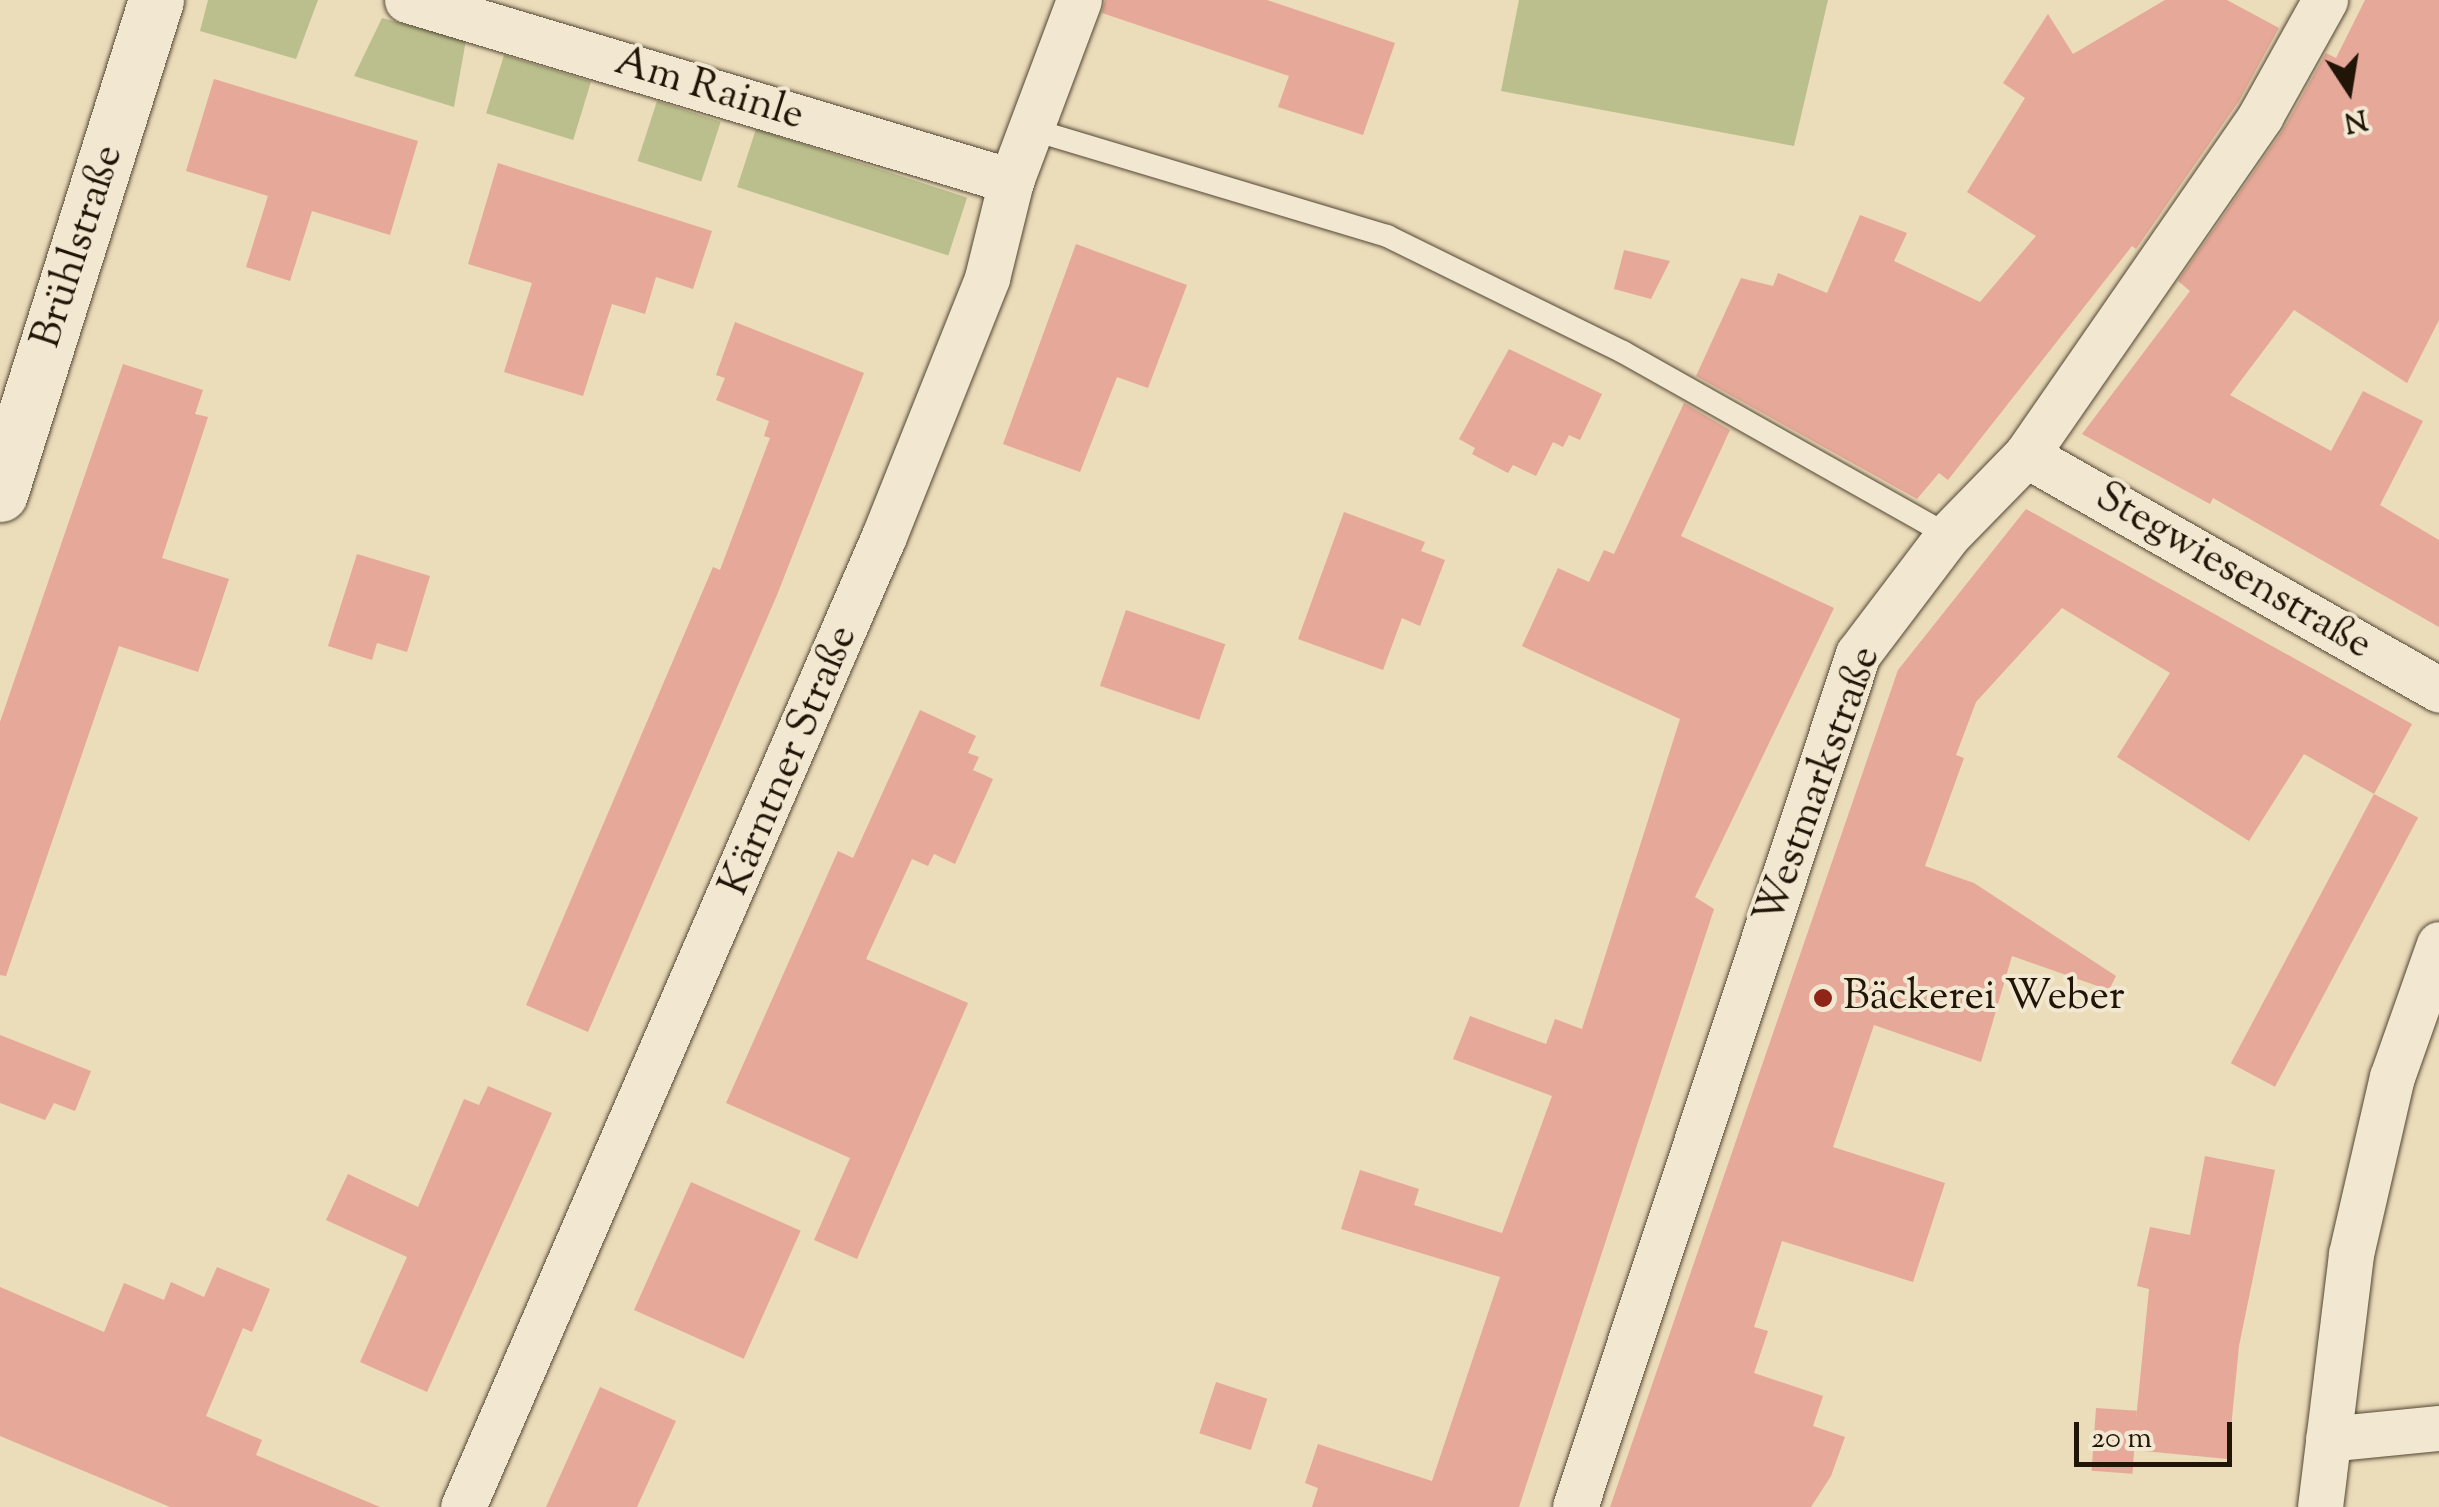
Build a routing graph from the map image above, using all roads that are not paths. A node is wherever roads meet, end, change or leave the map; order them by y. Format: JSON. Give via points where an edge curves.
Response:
{"nodes":[{"id":1,"x":156,"y":0,"type":"edge"},
{"id":2,"x":407,"y":0,"type":"edge"},
{"id":3,"x":1079,"y":0,"type":"edge"},
{"id":4,"x":2325,"y":0,"type":"edge"},
{"id":5,"x":1034,"y":130,"type":"junction"},
{"id":6,"x":1011,"y":181,"type":"junction"},
{"id":7,"x":2026,"y":454,"type":"junction"},
{"id":8,"x":0,"y":494,"type":"edge"},
{"id":9,"x":1948,"y":535,"type":"junction"},
{"id":10,"x":2439,"y":690,"type":"edge"},
{"id":11,"x":2439,"y":944,"type":"edge"},
{"id":12,"x":2439,"y":1428,"type":"edge"},
{"id":13,"x":2328,"y":1439,"type":"junction"},
{"id":14,"x":463,"y":1507,"type":"edge"},
{"id":15,"x":1575,"y":1507,"type":"edge"},
{"id":16,"x":2320,"y":1507,"type":"edge"}],
"edges":[{"from":1,"to":8,"type":"street","name":"Brühlstraße"},
{"from":2,"to":6,"type":"street","name":"Am Rainle"},
{"from":3,"to":5,"type":"street","name":"Kärntner Straße"},
{"from":4,"to":7,"type":"street","name":"Westmarkstraße","via":[[2260,115]]},
{"from":5,"to":6,"type":"street","name":"Kärntner Straße"},
{"from":5,"to":9,"type":"lane","via":[[1387,236],[1622,352]]},
{"from":6,"to":14,"type":"street","name":"Kärntner Straße","via":[[988,278],[877,554]]},
{"from":7,"to":9,"type":"street","name":"Westmarkstraße"},
{"from":7,"to":10,"type":"street","name":"Stegwiesenstraße"},
{"from":9,"to":15,"type":"street","name":"Westmarkstraße","via":[[1858,654]]},
{"from":11,"to":13,"type":"street","via":[[2392,1076],[2350,1254]]},
{"from":12,"to":13,"type":"street"},
{"from":13,"to":16,"type":"street"}]}
